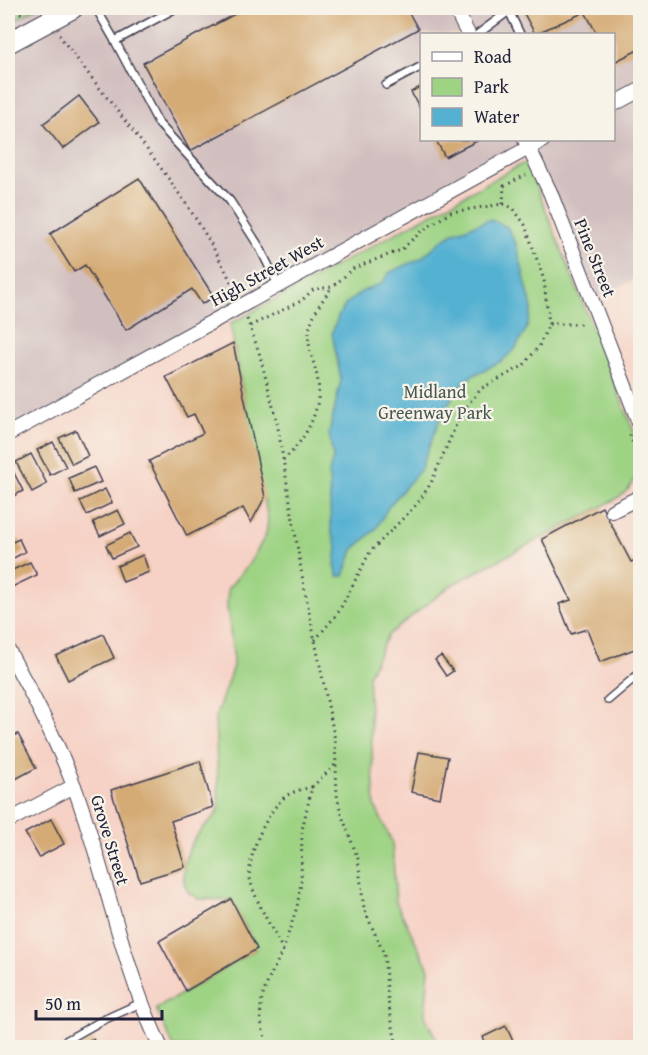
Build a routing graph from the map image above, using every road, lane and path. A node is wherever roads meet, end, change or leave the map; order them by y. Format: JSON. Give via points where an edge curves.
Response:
{"nodes":[{"id":1,"x":9,"y":8,"type":"edge"},
{"id":2,"x":73,"y":8,"type":"edge"},
{"id":3,"x":96,"y":8,"type":"edge"},
{"id":4,"x":176,"y":8,"type":"edge"},
{"id":5,"x":455,"y":8,"type":"edge"},
{"id":6,"x":510,"y":9,"type":"edge"},
{"id":7,"x":29,"y":11,"type":"dead end"},
{"id":8,"x":55,"y":29,"type":"dead end"},
{"id":9,"x":468,"y":33,"type":"edge"},
{"id":10,"x":478,"y":33,"type":"edge"},
{"id":11,"x":520,"y":33,"type":"edge"},
{"id":12,"x":115,"y":41,"type":"junction"},
{"id":13,"x":8,"y":44,"type":"edge"},
{"id":14,"x":420,"y":67,"type":"edge"},
{"id":15,"x":386,"y":85,"type":"dead end"},
{"id":16,"x":640,"y":90,"type":"edge"},
{"id":17,"x":615,"y":103,"type":"edge"},
{"id":18,"x":527,"y":143,"type":"edge"},
{"id":19,"x":530,"y":182,"type":"dead end"},
{"id":20,"x":503,"y":204,"type":"junction"},
{"id":21,"x":279,"y":285,"type":"junction"},
{"id":22,"x":332,"y":287,"type":"junction"},
{"id":23,"x":236,"y":295,"type":"dead end"},
{"id":24,"x":582,"y":313,"type":"dead end"},
{"id":25,"x":245,"y":315,"type":"dead end"},
{"id":26,"x":549,"y":324,"type":"junction"},
{"id":27,"x":250,"y":326,"type":"junction"},
{"id":28,"x":640,"y":425,"type":"edge"},
{"id":29,"x":8,"y":434,"type":"edge"},
{"id":30,"x":283,"y":460,"type":"junction"},
{"id":31,"x":640,"y":497,"type":"edge"},
{"id":32,"x":612,"y":511,"type":"dead end"},
{"id":33,"x":315,"y":640,"type":"junction"},
{"id":34,"x":8,"y":650,"type":"edge"},
{"id":35,"x":640,"y":672,"type":"edge"},
{"id":36,"x":608,"y":700,"type":"dead end"},
{"id":37,"x":336,"y":764,"type":"junction"},
{"id":38,"x":74,"y":786,"type":"junction"},
{"id":39,"x":312,"y":787,"type":"junction"},
{"id":40,"x":8,"y":821,"type":"edge"},
{"id":41,"x":282,"y":950,"type":"junction"},
{"id":42,"x":143,"y":1002,"type":"junction"},
{"id":43,"x":53,"y":1047,"type":"edge"},
{"id":44,"x":161,"y":1047,"type":"edge"},
{"id":45,"x":269,"y":1047,"type":"edge"},
{"id":46,"x":397,"y":1047,"type":"edge"}],
"edges":[{"from":1,"to":7,"type":"path","via":[[22,15]]},
{"from":2,"to":13,"type":"main road"},
{"from":3,"to":12,"type":"lane"},
{"from":4,"to":12,"type":"lane"},
{"from":5,"to":9,"type":"street"},
{"from":6,"to":10,"type":"lane"},
{"from":6,"to":11,"type":"lane"},
{"from":8,"to":23,"type":"path","via":[[148,151],[224,266]]},
{"from":12,"to":21,"type":"lane","via":[[159,124],[230,201]]},
{"from":14,"to":15,"type":"lane"},
{"from":16,"to":17,"type":"street"},
{"from":18,"to":21,"type":"street","name":"High Street West"},
{"from":18,"to":28,"type":"street","name":"Pine Street","via":[[550,192]]},
{"from":19,"to":20,"type":"path","via":[[525,175],[504,186]]},
{"from":20,"to":22,"type":"path","via":[[451,212],[401,250],[354,268]]},
{"from":20,"to":26,"type":"path","via":[[513,208],[525,225],[544,280]]},
{"from":21,"to":29,"type":"street","name":"High Street West"},
{"from":22,"to":27,"type":"path","via":[[314,289],[301,301]]},
{"from":22,"to":30,"type":"path","via":[[318,307],[309,333],[318,400],[314,417],[295,450]]},
{"from":24,"to":26,"type":"path","via":[[586,324]]},
{"from":25,"to":27,"type":"path"},
{"from":26,"to":33,"type":"path","via":[[539,346],[523,366],[482,388],[462,411],[418,503],[370,552],[334,619]]},
{"from":27,"to":30,"type":"path","via":[[277,422]]},
{"from":30,"to":33,"type":"path"},
{"from":31,"to":32,"type":"street"},
{"from":33,"to":37,"type":"path"},
{"from":34,"to":38,"type":"street","name":"Grove Street"},
{"from":35,"to":36,"type":"lane"},
{"from":37,"to":39,"type":"path"},
{"from":37,"to":46,"type":"path","via":[[337,795],[358,859],[364,909],[384,954]]},
{"from":38,"to":40,"type":"street"},
{"from":38,"to":42,"type":"street","name":"Grove Street"},
{"from":39,"to":41,"type":"path","via":[[302,830],[297,907]]},
{"from":39,"to":41,"type":"path","via":[[286,796],[272,811],[250,868],[250,882]]},
{"from":41,"to":45,"type":"path","via":[[260,998],[262,1031]]},
{"from":42,"to":43,"type":"lane"},
{"from":42,"to":44,"type":"street","name":"Grove Street"}]}
